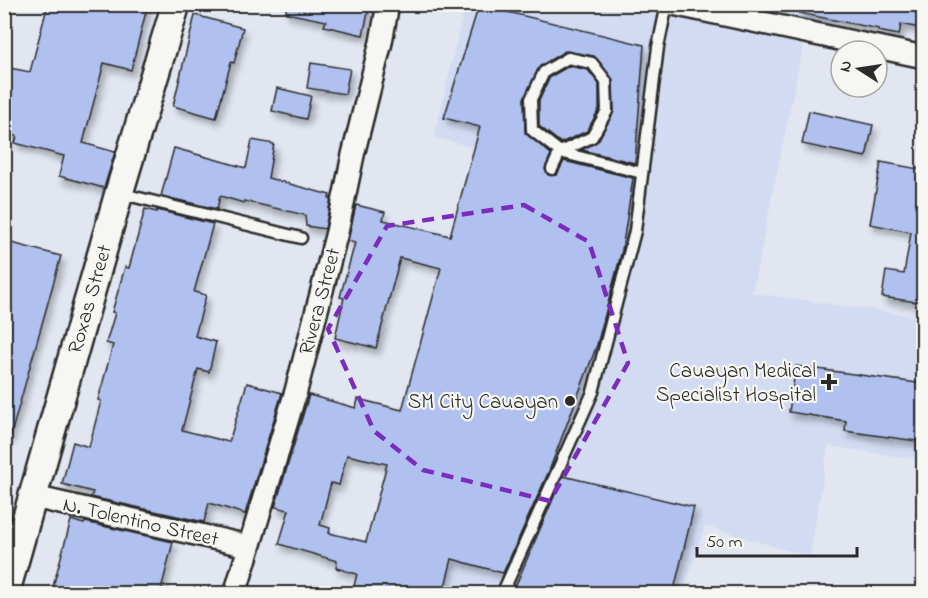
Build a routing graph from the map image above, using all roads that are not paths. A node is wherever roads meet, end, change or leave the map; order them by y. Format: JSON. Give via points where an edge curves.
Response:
{"nodes":[{"id":1,"x":176,"y":4,"type":"edge"},
{"id":2,"x":388,"y":4,"type":"edge"},
{"id":3,"x":667,"y":4,"type":"edge"},
{"id":4,"x":673,"y":4,"type":"edge"},
{"id":5,"x":924,"y":57,"type":"edge"},
{"id":6,"x":560,"y":152,"type":"junction"},
{"id":7,"x":552,"y":169,"type":"dead end"},
{"id":8,"x":642,"y":173,"type":"junction"},
{"id":9,"x":119,"y":193,"type":"junction"},
{"id":10,"x":301,"y":238,"type":"dead end"},
{"id":11,"x":34,"y":497,"type":"junction"},
{"id":12,"x":248,"y":546,"type":"junction"},
{"id":13,"x":5,"y":594,"type":"edge"},
{"id":14,"x":235,"y":594,"type":"edge"},
{"id":15,"x":502,"y":594,"type":"edge"}],
"edges":[{"from":1,"to":9,"type":"street","name":"Roxas Street"},
{"from":2,"to":12,"type":"street","name":"Rivera Street","via":[[335,242],[296,391]]},
{"from":3,"to":8,"type":"lane"},
{"from":4,"to":5,"type":"street"},
{"from":6,"to":6,"type":"lane","via":[[532,130],[531,99],[544,72],[552,67],[568,58],[592,63],[606,81],[607,111],[592,137]]},
{"from":6,"to":7,"type":"lane"},
{"from":6,"to":8,"type":"lane"},
{"from":8,"to":15,"type":"lane","via":[[635,231],[593,392]]},
{"from":9,"to":10,"type":"lane"},
{"from":9,"to":11,"type":"street","name":"Roxas Street"},
{"from":11,"to":12,"type":"street","name":"N. Tolentino Street"},
{"from":11,"to":13,"type":"street","name":"Roxas Street"},
{"from":12,"to":14,"type":"street","name":"Rivera Street"}]}
